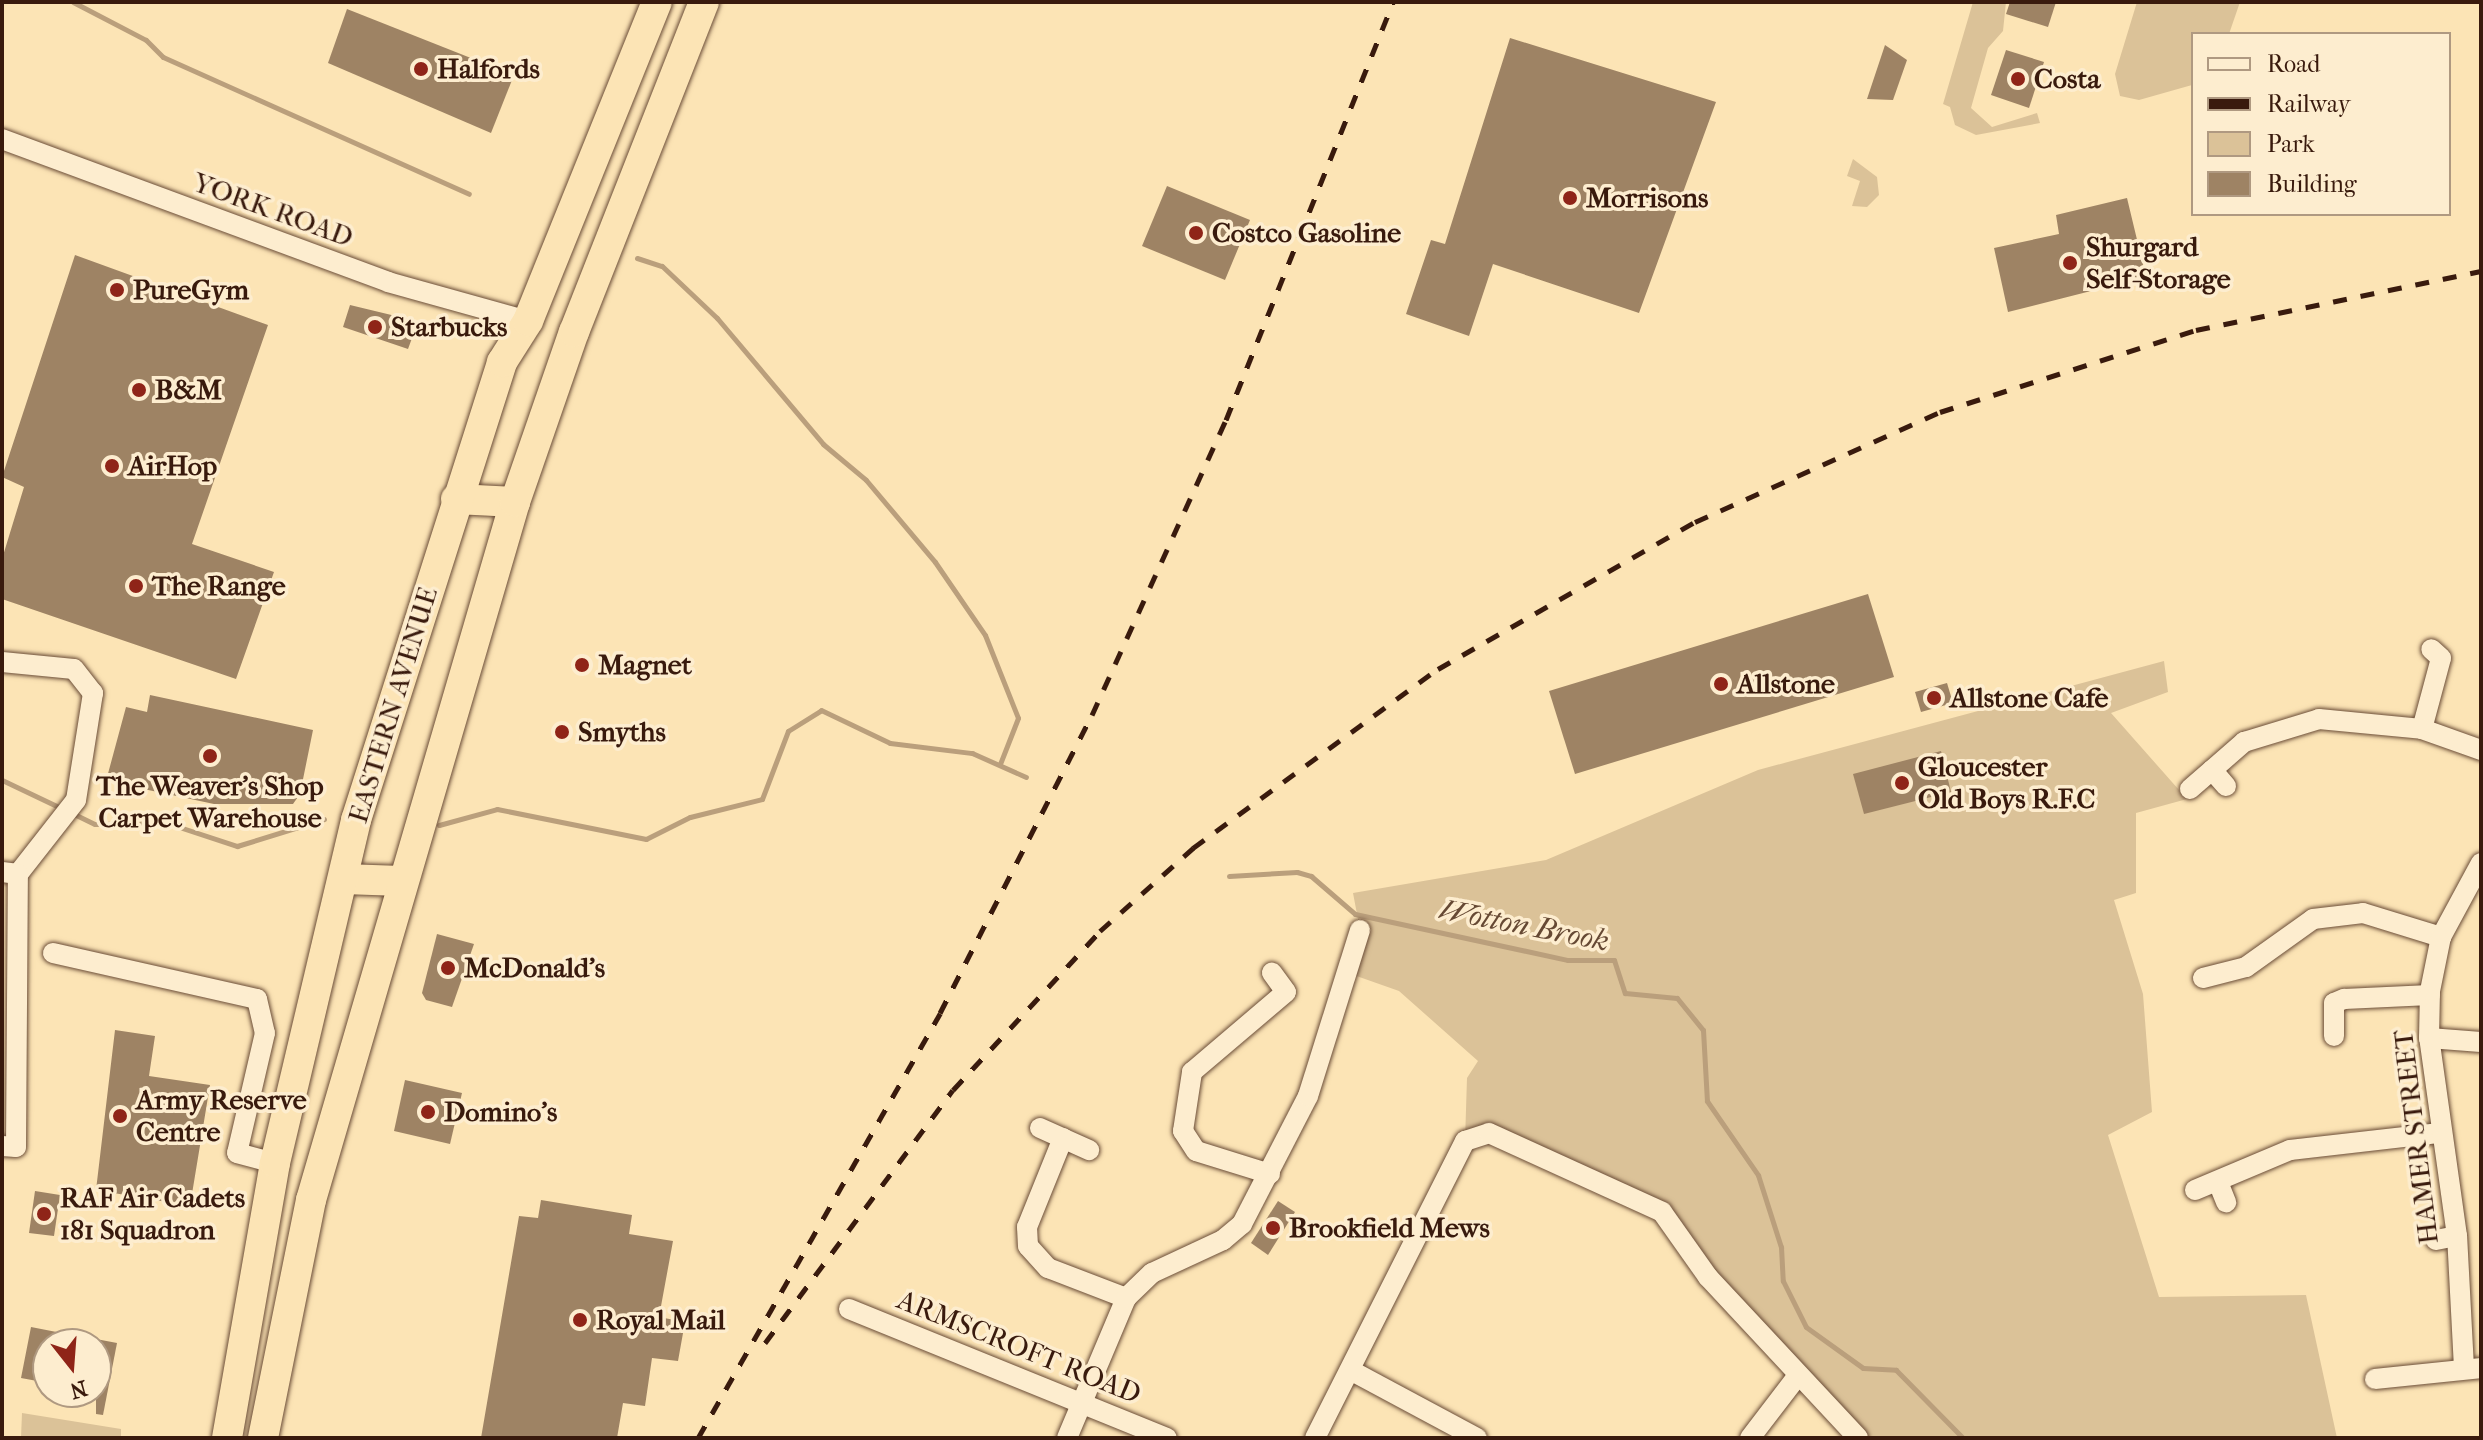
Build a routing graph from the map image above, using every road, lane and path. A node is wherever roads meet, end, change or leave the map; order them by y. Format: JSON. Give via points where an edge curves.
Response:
{"nodes":[{"id":1,"x":657,"y":2,"type":"edge"},
{"id":2,"x":704,"y":2,"type":"edge"},
{"id":3,"x":2,"y":139,"type":"edge"},
{"id":4,"x":528,"y":321,"type":"junction"},
{"id":5,"x":570,"y":342,"type":"junction"},
{"id":6,"x":456,"y":499,"type":"junction"},
{"id":7,"x":515,"y":502,"type":"junction"},
{"id":8,"x":2442,"y":657,"type":"dead end"},
{"id":9,"x":2,"y":662,"type":"edge"},
{"id":10,"x":2422,"y":729,"type":"junction"},
{"id":11,"x":2481,"y":750,"type":"edge"},
{"id":12,"x":2212,"y":770,"type":"junction"},
{"id":13,"x":2226,"y":786,"type":"dead end"},
{"id":14,"x":2190,"y":789,"type":"dead end"},
{"id":15,"x":2481,"y":863,"type":"edge"},
{"id":16,"x":10,"y":873,"type":"edge"},
{"id":17,"x":344,"y":879,"type":"junction"},
{"id":18,"x":401,"y":881,"type":"junction"},
{"id":19,"x":2475,"y":884,"type":"edge"},
{"id":20,"x":1360,"y":930,"type":"dead end"},
{"id":21,"x":2441,"y":937,"type":"junction"},
{"id":22,"x":53,"y":953,"type":"dead end"},
{"id":23,"x":1272,"y":973,"type":"dead end"},
{"id":24,"x":2214,"y":984,"type":"dead end"},
{"id":25,"x":2430,"y":995,"type":"junction"},
{"id":26,"x":2334,"y":1036,"type":"dead end"},
{"id":27,"x":2429,"y":1038,"type":"junction"},
{"id":28,"x":2481,"y":1042,"type":"edge"},
{"id":29,"x":1040,"y":1128,"type":"dead end"},
{"id":30,"x":2440,"y":1133,"type":"junction"},
{"id":31,"x":1063,"y":1138,"type":"junction"},
{"id":32,"x":2,"y":1146,"type":"edge"},
{"id":33,"x":1089,"y":1150,"type":"dead end"},
{"id":34,"x":275,"y":1163,"type":"junction"},
{"id":35,"x":1270,"y":1174,"type":"junction"},
{"id":36,"x":2218,"y":1182,"type":"junction"},
{"id":37,"x":2195,"y":1190,"type":"dead end"},
{"id":38,"x":2226,"y":1202,"type":"dead end"},
{"id":39,"x":2457,"y":1236,"type":"junction"},
{"id":40,"x":2436,"y":1240,"type":"dead end"},
{"id":41,"x":1126,"y":1298,"type":"junction"},
{"id":42,"x":849,"y":1309,"type":"dead end"},
{"id":43,"x":277,"y":1349,"type":"junction"},
{"id":44,"x":2472,"y":1368,"type":"edge"},
{"id":45,"x":1350,"y":1370,"type":"junction"},
{"id":46,"x":1796,"y":1378,"type":"junction"},
{"id":47,"x":2375,"y":1379,"type":"dead end"},
{"id":48,"x":235,"y":1391,"type":"junction"},
{"id":49,"x":1082,"y":1402,"type":"junction"},
{"id":50,"x":227,"y":1438,"type":"edge"},
{"id":51,"x":263,"y":1438,"type":"edge"},
{"id":52,"x":1067,"y":1438,"type":"edge"},
{"id":53,"x":1167,"y":1438,"type":"edge"},
{"id":54,"x":1315,"y":1438,"type":"edge"},
{"id":55,"x":1477,"y":1438,"type":"edge"},
{"id":56,"x":1750,"y":1438,"type":"edge"},
{"id":57,"x":1858,"y":1438,"type":"edge"}],
"edges":[{"from":1,"to":4,"type":"highway","name":"EASTERN AVENUE"},
{"from":2,"to":5,"type":"highway","name":"EASTERN AVENUE"},
{"from":3,"to":4,"type":"street","name":"YORK ROAD","via":[[388,282]]},
{"from":4,"to":5,"type":"highway"},
{"from":4,"to":6,"type":"highway","name":"EASTERN AVENUE","via":[[502,362]]},
{"from":5,"to":7,"type":"highway","name":"EASTERN AVENUE"},
{"from":6,"to":7,"type":"highway"},
{"from":6,"to":17,"type":"highway","name":"EASTERN AVENUE","via":[[356,820]]},
{"from":7,"to":18,"type":"highway","name":"EASTERN AVENUE"},
{"from":8,"to":10,"type":"street"},
{"from":9,"to":16,"type":"street","via":[[74,669],[93,693],[76,800]]},
{"from":10,"to":11,"type":"street"},
{"from":10,"to":12,"type":"street","via":[[2319,719],[2244,742]]},
{"from":12,"to":13,"type":"street"},
{"from":12,"to":14,"type":"street"},
{"from":15,"to":19,"type":"street","name":"HAMER STREET"},
{"from":16,"to":32,"type":"street","via":[[16,1147]]},
{"from":17,"to":18,"type":"highway"},
{"from":17,"to":34,"type":"highway","name":"EASTERN AVENUE"},
{"from":18,"to":43,"type":"highway","name":"EASTERN AVENUE"},
{"from":19,"to":21,"type":"street","name":"HAMER STREET"},
{"from":20,"to":35,"type":"street","via":[[1308,1096]]},
{"from":21,"to":24,"type":"street","via":[[2363,913],[2313,919]]},
{"from":21,"to":25,"type":"street","name":"HAMER STREET"},
{"from":22,"to":34,"type":"street","via":[[257,999],[265,1033],[237,1153]]},
{"from":23,"to":35,"type":"street","via":[[1286,992],[1192,1072],[1183,1131],[1196,1151]]},
{"from":25,"to":26,"type":"street","via":[[2334,1003]]},
{"from":25,"to":27,"type":"street","name":"HAMER STREET"},
{"from":27,"to":28,"type":"street"},
{"from":27,"to":30,"type":"street","name":"HAMER STREET"},
{"from":29,"to":31,"type":"street"},
{"from":30,"to":36,"type":"street","via":[[2290,1150]]},
{"from":30,"to":39,"type":"street","name":"HAMER STREET"},
{"from":31,"to":33,"type":"street"},
{"from":31,"to":41,"type":"street","via":[[1027,1227],[1028,1246],[1048,1268]]},
{"from":34,"to":48,"type":"highway","name":"EASTERN AVENUE"},
{"from":35,"to":41,"type":"street","via":[[1232,1234],[1152,1273]]},
{"from":36,"to":37,"type":"street"},
{"from":36,"to":38,"type":"street"},
{"from":39,"to":40,"type":"street"},
{"from":39,"to":44,"type":"street","name":"HAMER STREET"},
{"from":41,"to":49,"type":"street"},
{"from":42,"to":49,"type":"street","name":"ARMSCROFT ROAD"},
{"from":43,"to":48,"type":"highway"},
{"from":43,"to":51,"type":"highway","name":"EASTERN AVENUE"},
{"from":44,"to":47,"type":"street"},
{"from":45,"to":46,"type":"street","via":[[1465,1141],[1489,1133],[1662,1212],[1708,1277]]},
{"from":45,"to":54,"type":"street"},
{"from":45,"to":55,"type":"street"},
{"from":46,"to":56,"type":"street"},
{"from":46,"to":57,"type":"street"},
{"from":48,"to":50,"type":"highway","name":"EASTERN AVENUE"},
{"from":49,"to":52,"type":"street"},
{"from":49,"to":53,"type":"street","name":"ARMSCROFT ROAD"}]}
